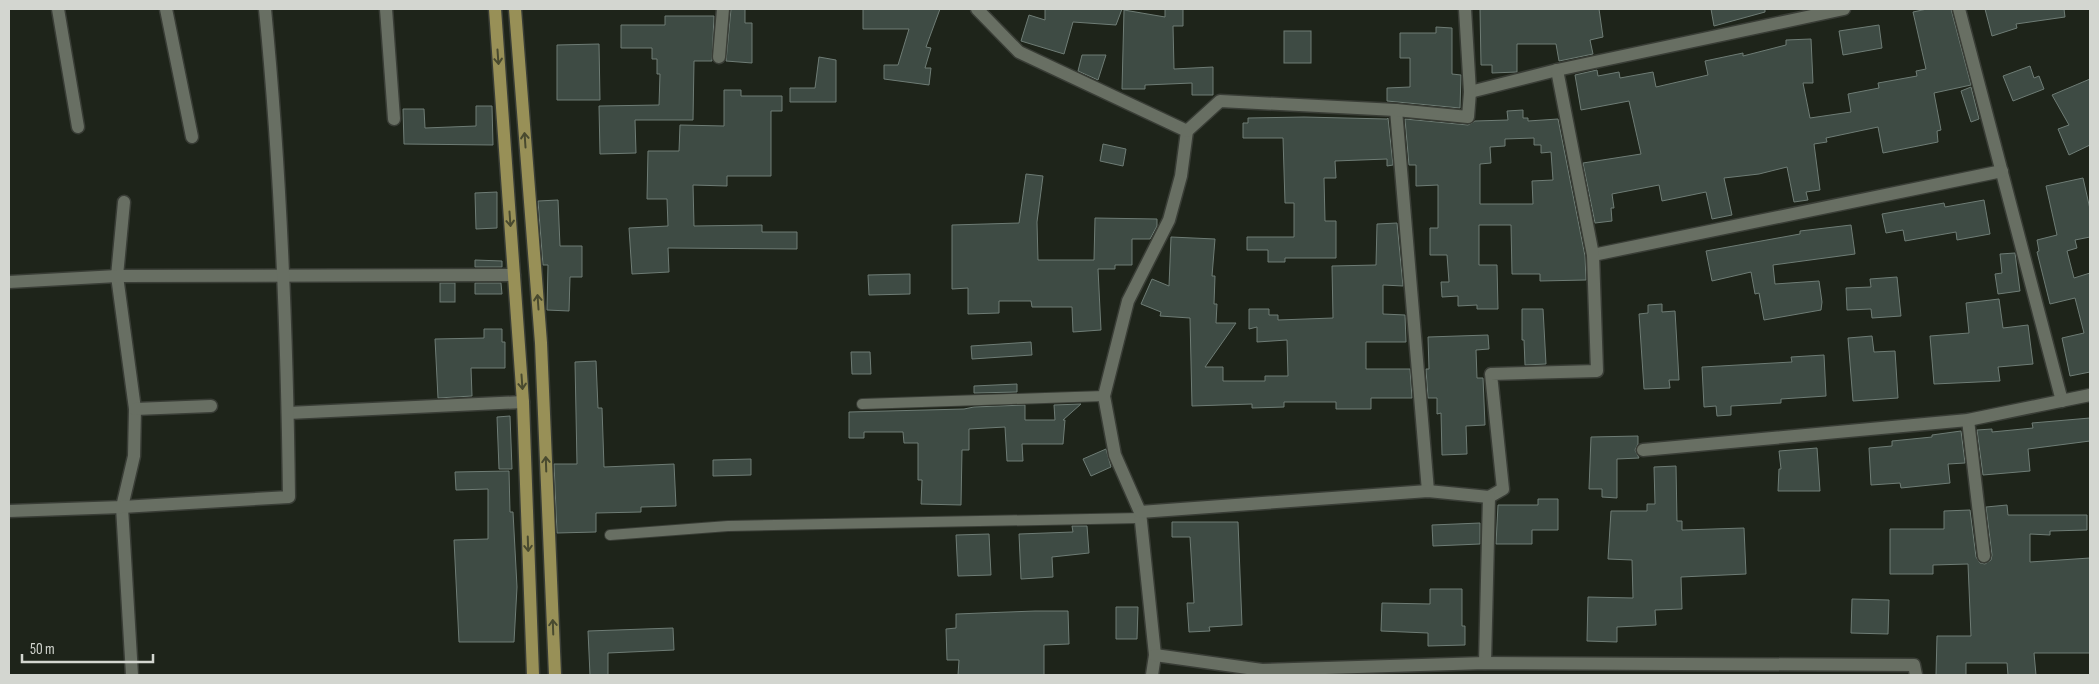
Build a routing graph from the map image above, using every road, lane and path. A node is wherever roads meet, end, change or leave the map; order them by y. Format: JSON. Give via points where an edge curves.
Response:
{"nodes":[{"id":1,"x":58,"y":9,"type":"edge"},
{"id":2,"x":166,"y":9,"type":"edge"},
{"id":3,"x":264,"y":9,"type":"edge"},
{"id":4,"x":386,"y":9,"type":"edge"},
{"id":5,"x":495,"y":9,"type":"edge"},
{"id":6,"x":515,"y":9,"type":"edge"},
{"id":7,"x":723,"y":9,"type":"edge"},
{"id":8,"x":977,"y":9,"type":"edge"},
{"id":9,"x":1465,"y":9,"type":"edge"},
{"id":10,"x":1844,"y":9,"type":"edge"},
{"id":11,"x":1959,"y":9,"type":"edge"},
{"id":12,"x":719,"y":57,"type":"dead end"},
{"id":13,"x":1557,"y":70,"type":"junction"},
{"id":14,"x":1470,"y":92,"type":"junction"},
{"id":15,"x":1396,"y":110,"type":"junction"},
{"id":16,"x":394,"y":119,"type":"dead end"},
{"id":17,"x":78,"y":127,"type":"dead end"},
{"id":18,"x":1187,"y":131,"type":"junction"},
{"id":19,"x":192,"y":137,"type":"dead end"},
{"id":20,"x":2002,"y":171,"type":"junction"},
{"id":21,"x":124,"y":202,"type":"dead end"},
{"id":22,"x":1593,"y":255,"type":"junction"},
{"id":23,"x":514,"y":275,"type":"junction"},
{"id":24,"x":117,"y":276,"type":"junction"},
{"id":25,"x":283,"y":276,"type":"junction"},
{"id":26,"x":9,"y":282,"type":"edge"},
{"id":27,"x":1104,"y":396,"type":"junction"},
{"id":28,"x":2090,"y":396,"type":"edge"},
{"id":29,"x":2062,"y":401,"type":"junction"},
{"id":30,"x":523,"y":402,"type":"junction"},
{"id":31,"x":862,"y":404,"type":"dead end"},
{"id":32,"x":211,"y":406,"type":"dead end"},
{"id":33,"x":135,"y":409,"type":"junction"},
{"id":34,"x":288,"y":413,"type":"junction"},
{"id":35,"x":1968,"y":420,"type":"junction"},
{"id":36,"x":1644,"y":450,"type":"dead end"},
{"id":37,"x":1428,"y":491,"type":"junction"},
{"id":38,"x":1489,"y":498,"type":"junction"},
{"id":39,"x":122,"y":507,"type":"junction"},
{"id":40,"x":9,"y":511,"type":"edge"},
{"id":41,"x":1140,"y":515,"type":"junction"},
{"id":42,"x":610,"y":535,"type":"dead end"},
{"id":43,"x":1984,"y":556,"type":"dead end"},
{"id":44,"x":1155,"y":655,"type":"junction"},
{"id":45,"x":1485,"y":663,"type":"junction"},
{"id":46,"x":132,"y":675,"type":"edge"},
{"id":47,"x":533,"y":675,"type":"edge"},
{"id":48,"x":555,"y":675,"type":"edge"},
{"id":49,"x":1152,"y":675,"type":"edge"},
{"id":50,"x":1916,"y":675,"type":"edge"}],
"edges":[{"from":1,"to":17,"type":"street"},
{"from":2,"to":19,"type":"street"},
{"from":3,"to":25,"type":"street","via":[[274,104]]},
{"from":4,"to":16,"type":"street"},
{"from":5,"to":23,"type":"main road","one_way":true},
{"from":48,"to":6,"type":"main road","one_way":true,"via":[[541,343]]},
{"from":7,"to":12,"type":"street"},
{"from":8,"to":18,"type":"street","via":[[1019,52]]},
{"from":9,"to":14,"type":"street"},
{"from":10,"to":13,"type":"street"},
{"from":11,"to":20,"type":"street"},
{"from":13,"to":14,"type":"street"},
{"from":13,"to":22,"type":"street"},
{"from":14,"to":15,"type":"street","via":[[1468,117]]},
{"from":15,"to":18,"type":"street","via":[[1220,101]]},
{"from":15,"to":37,"type":"street"},
{"from":18,"to":27,"type":"street","via":[[1181,176],[1169,220],[1128,301]]},
{"from":20,"to":22,"type":"street"},
{"from":20,"to":29,"type":"street"},
{"from":21,"to":24,"type":"street"},
{"from":22,"to":38,"type":"street","via":[[1597,371],[1491,374],[1503,489]]},
{"from":23,"to":25,"type":"street"},
{"from":23,"to":30,"type":"main road","one_way":true},
{"from":24,"to":25,"type":"street"},
{"from":24,"to":26,"type":"street"},
{"from":24,"to":33,"type":"street"},
{"from":25,"to":34,"type":"street"},
{"from":27,"to":31,"type":"lane"},
{"from":27,"to":41,"type":"street","via":[[1115,455]]},
{"from":28,"to":29,"type":"street"},
{"from":29,"to":35,"type":"street"},
{"from":30,"to":34,"type":"street"},
{"from":30,"to":47,"type":"main road","one_way":true},
{"from":32,"to":33,"type":"street"},
{"from":33,"to":39,"type":"street","via":[[134,456]]},
{"from":34,"to":39,"type":"street","via":[[290,497]]},
{"from":35,"to":36,"type":"street"},
{"from":35,"to":43,"type":"street"},
{"from":37,"to":38,"type":"street"},
{"from":37,"to":41,"type":"street"},
{"from":38,"to":45,"type":"street"},
{"from":39,"to":40,"type":"street"},
{"from":39,"to":46,"type":"street"},
{"from":41,"to":42,"type":"lane","via":[[728,526]]},
{"from":41,"to":44,"type":"street"},
{"from":44,"to":45,"type":"street","via":[[1262,670]]},
{"from":44,"to":49,"type":"street"},
{"from":45,"to":50,"type":"street","via":[[1914,665]]}]}
